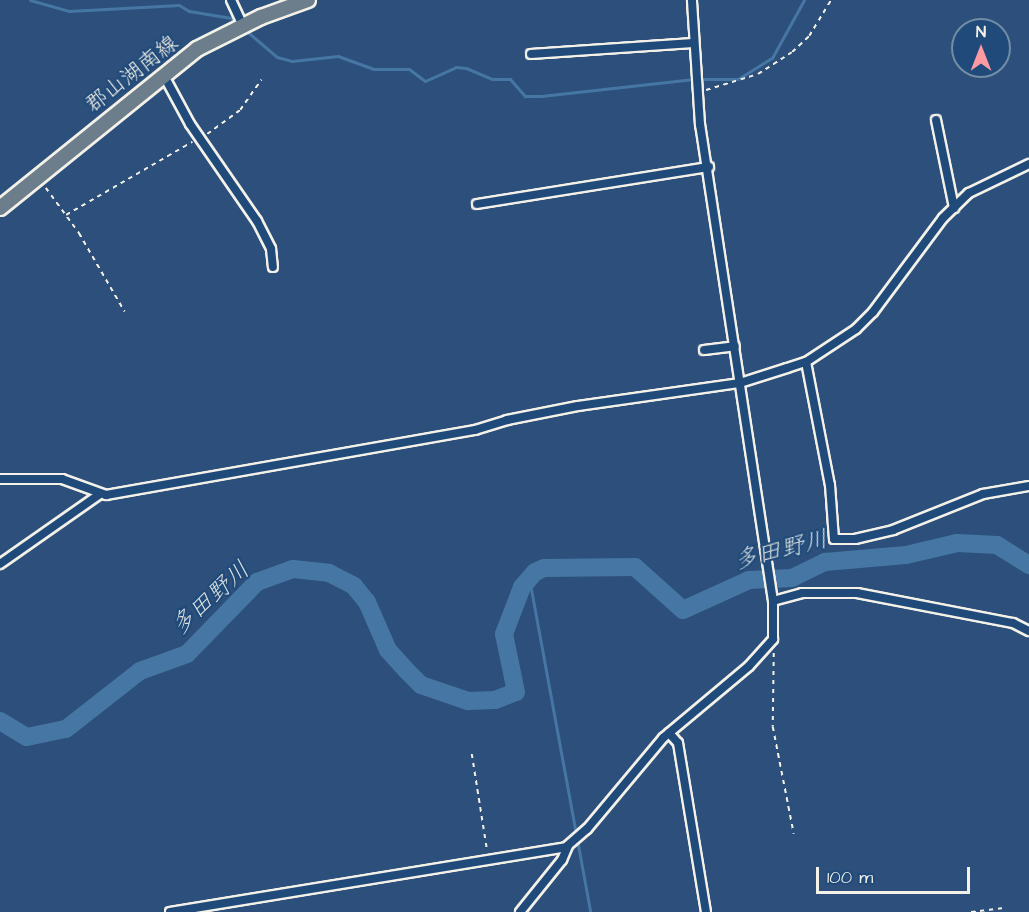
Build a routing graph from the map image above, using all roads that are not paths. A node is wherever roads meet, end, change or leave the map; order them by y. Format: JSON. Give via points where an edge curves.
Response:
{"nodes":[{"id":1,"x":231,"y":0,"type":"edge"},
{"id":2,"x":308,"y":0,"type":"edge"},
{"id":3,"x":692,"y":0,"type":"edge"},
{"id":4,"x":243,"y":26,"type":"junction"},
{"id":5,"x":693,"y":43,"type":"junction"},
{"id":6,"x":531,"y":54,"type":"dead end"},
{"id":7,"x":163,"y":74,"type":"junction"},
{"id":8,"x":936,"y":120,"type":"dead end"},
{"id":9,"x":1029,"y":164,"type":"edge"},
{"id":10,"x":709,"y":167,"type":"junction"},
{"id":11,"x":477,"y":204,"type":"dead end"},
{"id":12,"x":0,"y":208,"type":"edge"},
{"id":13,"x":954,"y":208,"type":"junction"},
{"id":14,"x":273,"y":267,"type":"dead end"},
{"id":15,"x":735,"y":346,"type":"junction"},
{"id":16,"x":704,"y":350,"type":"dead end"},
{"id":17,"x":806,"y":362,"type":"junction"},
{"id":18,"x":740,"y":382,"type":"junction"},
{"id":19,"x":0,"y":479,"type":"edge"},
{"id":20,"x":1029,"y":486,"type":"edge"},
{"id":21,"x":100,"y":494,"type":"junction"},
{"id":22,"x":0,"y":564,"type":"edge"},
{"id":23,"x":773,"y":601,"type":"junction"},
{"id":24,"x":1029,"y":631,"type":"edge"},
{"id":25,"x":669,"y":733,"type":"junction"},
{"id":26,"x":568,"y":846,"type":"junction"},
{"id":27,"x":170,"y":912,"type":"edge"},
{"id":28,"x":520,"y":912,"type":"edge"},
{"id":29,"x":706,"y":912,"type":"edge"}],
"edges":[{"from":1,"to":4,"type":"street"},
{"from":2,"to":4,"type":"main road","name":"郡山湖南線"},
{"from":3,"to":5,"type":"street"},
{"from":4,"to":7,"type":"main road","name":"郡山湖南線"},
{"from":5,"to":6,"type":"street"},
{"from":5,"to":10,"type":"street"},
{"from":7,"to":12,"type":"main road","name":"郡山湖南線"},
{"from":7,"to":14,"type":"street","via":[[199,138],[257,221],[271,249]]},
{"from":8,"to":13,"type":"street"},
{"from":9,"to":13,"type":"street","via":[[969,193]]},
{"from":10,"to":11,"type":"street"},
{"from":10,"to":15,"type":"street"},
{"from":13,"to":17,"type":"street","via":[[873,312],[856,329]]},
{"from":15,"to":16,"type":"street"},
{"from":15,"to":18,"type":"street"},
{"from":17,"to":18,"type":"street"},
{"from":17,"to":20,"type":"street","via":[[830,485],[834,539],[855,539],[893,530],[983,494]]},
{"from":18,"to":21,"type":"street","via":[[578,406],[475,430]]},
{"from":18,"to":23,"type":"street"},
{"from":19,"to":21,"type":"street","via":[[62,479]]},
{"from":21,"to":22,"type":"street"},
{"from":23,"to":24,"type":"street","via":[[802,593],[857,593],[1013,622]]},
{"from":23,"to":25,"type":"street","via":[[772,640],[749,666]]},
{"from":25,"to":26,"type":"street"},
{"from":25,"to":29,"type":"street","via":[[678,743]]},
{"from":26,"to":27,"type":"street"},
{"from":26,"to":28,"type":"street"}]}
